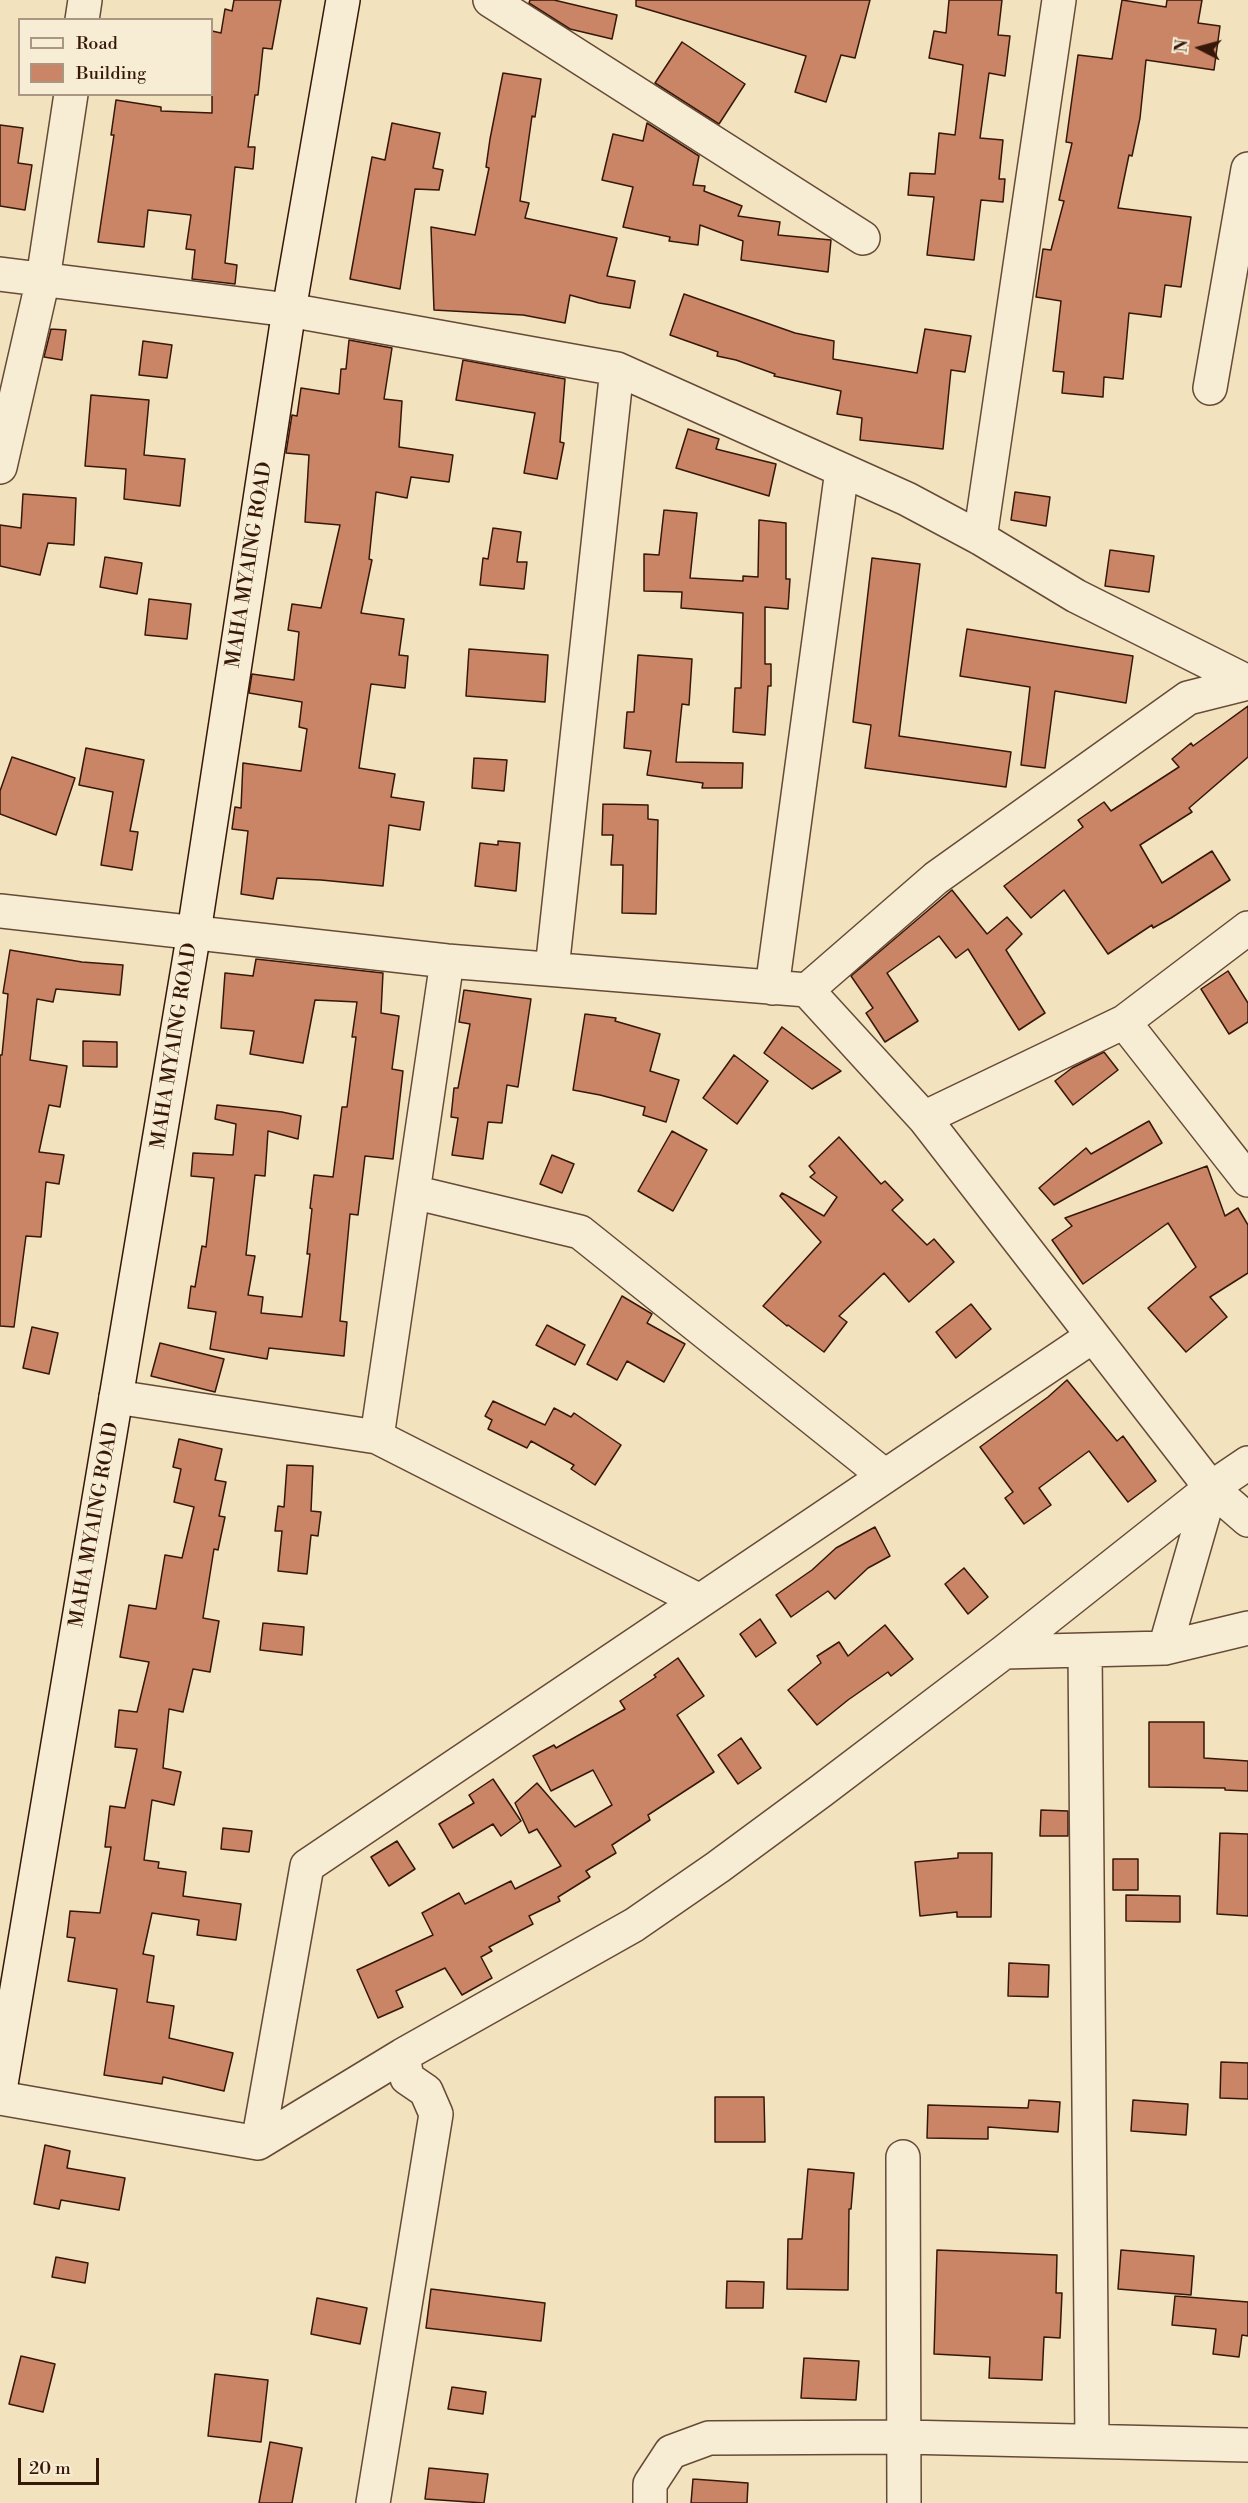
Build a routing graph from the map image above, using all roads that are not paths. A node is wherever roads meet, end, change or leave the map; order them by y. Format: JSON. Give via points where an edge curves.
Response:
{"nodes":[{"id":1,"x":85,"y":0,"type":"edge"},
{"id":2,"x":343,"y":0,"type":"edge"},
{"id":3,"x":490,"y":0,"type":"edge"},
{"id":4,"x":1059,"y":0,"type":"edge"},
{"id":5,"x":82,"y":18,"type":"edge"},
{"id":6,"x":71,"y":96,"type":"edge"},
{"id":7,"x":1248,"y":169,"type":"edge"},
{"id":8,"x":863,"y":238,"type":"dead end"},
{"id":9,"x":0,"y":274,"type":"edge"},
{"id":10,"x":43,"y":279,"type":"junction"},
{"id":11,"x":289,"y":310,"type":"junction"},
{"id":12,"x":616,"y":369,"type":"junction"},
{"id":13,"x":1210,"y":388,"type":"dead end"},
{"id":14,"x":0,"y":466,"type":"edge"},
{"id":15,"x":842,"y":470,"type":"junction"},
{"id":16,"x":980,"y":538,"type":"junction"},
{"id":17,"x":1248,"y":682,"type":"edge"},
{"id":18,"x":0,"y":911,"type":"edge"},
{"id":19,"x":1248,"y":928,"type":"edge"},
{"id":20,"x":194,"y":932,"type":"junction"},
{"id":21,"x":447,"y":961,"type":"junction"},
{"id":22,"x":552,"y":969,"type":"junction"},
{"id":23,"x":772,"y":988,"type":"junction"},
{"id":24,"x":807,"y":990,"type":"junction"},
{"id":25,"x":1124,"y":1022,"type":"junction"},
{"id":26,"x":924,"y":1118,"type":"junction"},
{"id":27,"x":1248,"y":1179,"type":"edge"},
{"id":28,"x":413,"y":1192,"type":"junction"},
{"id":29,"x":1093,"y":1336,"type":"junction"},
{"id":30,"x":116,"y":1397,"type":"junction"},
{"id":31,"x":377,"y":1437,"type":"junction"},
{"id":32,"x":1248,"y":1463,"type":"edge"},
{"id":33,"x":885,"y":1476,"type":"junction"},
{"id":34,"x":1211,"y":1488,"type":"junction"},
{"id":35,"x":1248,"y":1520,"type":"edge"},
{"id":36,"x":700,"y":1601,"type":"junction"},
{"id":37,"x":1248,"y":1628,"type":"edge"},
{"id":38,"x":1164,"y":1648,"type":"junction"},
{"id":39,"x":1085,"y":1650,"type":"junction"},
{"id":40,"x":1004,"y":1652,"type":"junction"},
{"id":41,"x":403,"y":2055,"type":"junction"},
{"id":42,"x":0,"y":2090,"type":"edge"},
{"id":43,"x":0,"y":2098,"type":"edge"},
{"id":44,"x":258,"y":2143,"type":"junction"},
{"id":45,"x":903,"y":2157,"type":"dead end"},
{"id":46,"x":904,"y":2437,"type":"junction"},
{"id":47,"x":1092,"y":2441,"type":"junction"},
{"id":48,"x":1248,"y":2445,"type":"edge"},
{"id":49,"x":373,"y":2503,"type":"edge"},
{"id":50,"x":650,"y":2503,"type":"edge"},
{"id":51,"x":904,"y":2503,"type":"edge"}],
"edges":[{"from":1,"to":5,"type":"street"},
{"from":2,"to":11,"type":"street","name":"MAHA MYAING ROAD"},
{"from":3,"to":8,"type":"street"},
{"from":4,"to":16,"type":"street"},
{"from":6,"to":10,"type":"street"},
{"from":7,"to":13,"type":"street"},
{"from":9,"to":10,"type":"street"},
{"from":10,"to":11,"type":"street"},
{"from":10,"to":14,"type":"street"},
{"from":11,"to":12,"type":"street"},
{"from":11,"to":20,"type":"street","name":"MAHA MYAING ROAD"},
{"from":12,"to":15,"type":"street"},
{"from":12,"to":22,"type":"street"},
{"from":15,"to":16,"type":"street"},
{"from":15,"to":23,"type":"street"},
{"from":16,"to":17,"type":"street","via":[[1076,596]]},
{"from":17,"to":24,"type":"street","via":[[1188,698],[936,878]]},
{"from":18,"to":20,"type":"street"},
{"from":19,"to":25,"type":"street"},
{"from":20,"to":21,"type":"street"},
{"from":20,"to":30,"type":"street","name":"MAHA MYAING ROAD"},
{"from":21,"to":22,"type":"street"},
{"from":21,"to":28,"type":"street"},
{"from":22,"to":23,"type":"street"},
{"from":23,"to":24,"type":"street"},
{"from":24,"to":26,"type":"street"},
{"from":25,"to":26,"type":"street"},
{"from":25,"to":27,"type":"street"},
{"from":26,"to":29,"type":"street"},
{"from":28,"to":31,"type":"street"},
{"from":28,"to":33,"type":"street","via":[[580,1232]]},
{"from":29,"to":33,"type":"street"},
{"from":29,"to":34,"type":"street"},
{"from":30,"to":31,"type":"street"},
{"from":30,"to":42,"type":"street","name":"MAHA MYAING ROAD"},
{"from":31,"to":36,"type":"street"},
{"from":32,"to":34,"type":"street"},
{"from":33,"to":36,"type":"street"},
{"from":34,"to":35,"type":"street"},
{"from":34,"to":38,"type":"street"},
{"from":34,"to":40,"type":"street"},
{"from":36,"to":44,"type":"street","via":[[308,1866]]},
{"from":37,"to":38,"type":"street"},
{"from":38,"to":39,"type":"street"},
{"from":39,"to":40,"type":"street"},
{"from":39,"to":47,"type":"street"},
{"from":40,"to":41,"type":"street","via":[[634,1925]]},
{"from":41,"to":44,"type":"street"},
{"from":41,"to":49,"type":"street","via":[[407,2078],[426,2091],[436,2114]]},
{"from":43,"to":44,"type":"street"},
{"from":45,"to":46,"type":"street"},
{"from":46,"to":47,"type":"street"},
{"from":46,"to":50,"type":"street","via":[[709,2439],[671,2451],[650,2484]]},
{"from":46,"to":51,"type":"street"},
{"from":47,"to":48,"type":"street"}]}
